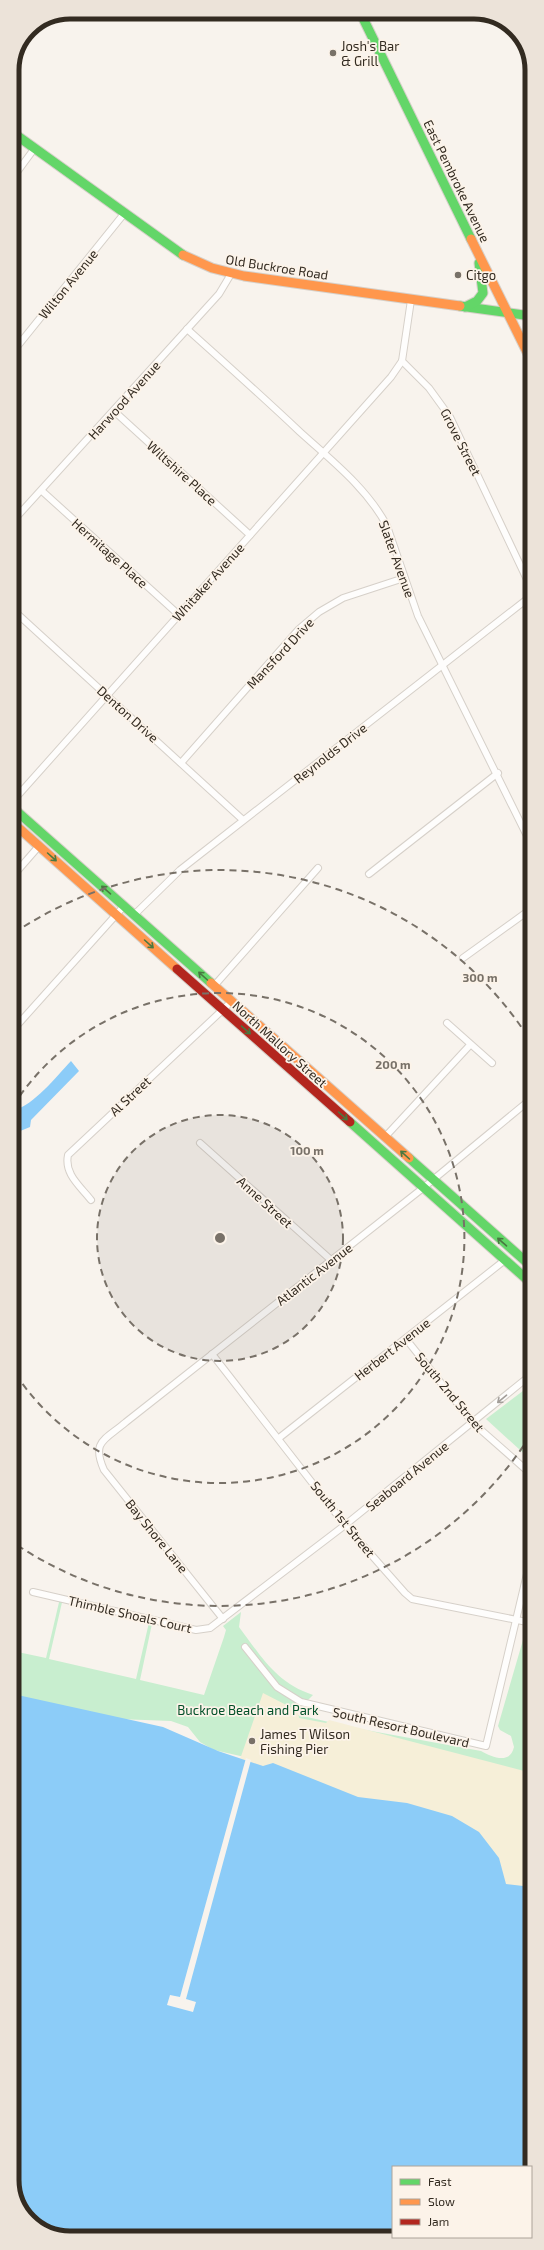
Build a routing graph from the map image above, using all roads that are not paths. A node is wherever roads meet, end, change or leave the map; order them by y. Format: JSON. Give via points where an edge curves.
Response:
{"nodes":[{"id":1,"x":363,"y":19,"type":"edge"},
{"id":2,"x":19,"y":137,"type":"edge"},
{"id":3,"x":34,"y":149,"type":"junction"},
{"id":4,"x":19,"y":169,"type":"edge"},
{"id":5,"x":124,"y":215,"type":"junction"},
{"id":6,"x":477,"y":253,"type":"junction"},
{"id":7,"x":232,"y":274,"type":"junction"},
{"id":8,"x":411,"y":300,"type":"junction"},
{"id":9,"x":465,"y":308,"type":"junction"},
{"id":10,"x":507,"y":313,"type":"junction"},
{"id":11,"x":525,"y":315,"type":"edge"},
{"id":12,"x":188,"y":329,"type":"junction"},
{"id":13,"x":19,"y":344,"type":"edge"},
{"id":14,"x":525,"y":348,"type":"edge"},
{"id":15,"x":402,"y":361,"type":"junction"},
{"id":16,"x":114,"y":411,"type":"junction"},
{"id":17,"x":324,"y":453,"type":"junction"},
{"id":18,"x":42,"y":490,"type":"junction"},
{"id":19,"x":19,"y":515,"type":"edge"},
{"id":20,"x":250,"y":535,"type":"junction"},
{"id":21,"x":525,"y":575,"type":"edge"},
{"id":22,"x":404,"y":578,"type":"junction"},
{"id":23,"x":525,"y":601,"type":"edge"},
{"id":24,"x":19,"y":615,"type":"edge"},
{"id":25,"x":179,"y":615,"type":"junction"},
{"id":26,"x":443,"y":665,"type":"junction"},
{"id":27,"x":107,"y":696,"type":"junction"},
{"id":28,"x":181,"y":763,"type":"junction"},
{"id":29,"x":498,"y":773,"type":"junction"},
{"id":30,"x":19,"y":794,"type":"edge"},
{"id":31,"x":19,"y":813,"type":"edge"},
{"id":32,"x":243,"y":820,"type":"junction"},
{"id":33,"x":19,"y":828,"type":"edge"},
{"id":34,"x":525,"y":831,"type":"edge"},
{"id":35,"x":40,"y":846,"type":"junction"},
{"id":36,"x":19,"y":868,"type":"edge"},
{"id":37,"x":318,"y":868,"type":"dead end"},
{"id":38,"x":369,"y":874,"type":"dead end"},
{"id":39,"x":124,"y":906,"type":"junction"},
{"id":40,"x":525,"y":913,"type":"edge"},
{"id":41,"x":116,"y":915,"type":"junction"},
{"id":42,"x":134,"y":915,"type":"junction"},
{"id":43,"x":464,"y":958,"type":"dead end"},
{"id":44,"x":214,"y":986,"type":"junction"},
{"id":45,"x":231,"y":1002,"type":"junction"},
{"id":46,"x":223,"y":1010,"type":"junction"},
{"id":47,"x":19,"y":1023,"type":"edge"},
{"id":48,"x":447,"y":1023,"type":"dead end"},
{"id":49,"x":470,"y":1045,"type":"junction"},
{"id":50,"x":492,"y":1063,"type":"dead end"},
{"id":51,"x":525,"y":1105,"type":"edge"},
{"id":52,"x":385,"y":1137,"type":"junction"},
{"id":53,"x":200,"y":1143,"type":"dead end"},
{"id":54,"x":432,"y":1179,"type":"junction"},
{"id":55,"x":423,"y":1188,"type":"junction"},
{"id":56,"x":91,"y":1200,"type":"dead end"},
{"id":57,"x":331,"y":1260,"type":"junction"},
{"id":58,"x":505,"y":1260,"type":"junction"},
{"id":59,"x":525,"y":1261,"type":"edge"},
{"id":60,"x":525,"y":1278,"type":"edge"},
{"id":61,"x":406,"y":1338,"type":"junction"},
{"id":62,"x":212,"y":1354,"type":"junction"},
{"id":63,"x":525,"y":1380,"type":"edge"},
{"id":64,"x":473,"y":1423,"type":"junction"},
{"id":65,"x":279,"y":1438,"type":"junction"},
{"id":66,"x":98,"y":1450,"type":"joint"},
{"id":67,"x":525,"y":1469,"type":"edge"},
{"id":68,"x":345,"y":1525,"type":"junction"},
{"id":69,"x":525,"y":1582,"type":"edge"},
{"id":70,"x":33,"y":1592,"type":"dead end"},
{"id":71,"x":223,"y":1619,"type":"junction"},
{"id":72,"x":516,"y":1620,"type":"junction"},
{"id":73,"x":525,"y":1622,"type":"edge"},
{"id":74,"x":245,"y":1647,"type":"dead end"}],
"edges":[{"from":1,"to":6,"type":"main road","name":"East Pembroke Avenue"},
{"from":2,"to":3,"type":"main road","name":"Old Buckroe Road"},
{"from":3,"to":4,"type":"street"},
{"from":3,"to":5,"type":"main road","name":"Old Buckroe Road"},
{"from":5,"to":7,"type":"main road","name":"Old Buckroe Road","via":[[185,256]]},
{"from":5,"to":13,"type":"street","name":"Wilton Avenue"},
{"from":6,"to":9,"type":"main road","via":[[483,293],[477,301]]},
{"from":6,"to":10,"type":"main road","name":"East Pembroke Avenue"},
{"from":7,"to":8,"type":"main road","name":"Old Buckroe Road"},
{"from":7,"to":12,"type":"street","name":"Harwood Avenue","via":[[222,290]]},
{"from":8,"to":9,"type":"main road","name":"Old Buckroe Road"},
{"from":8,"to":15,"type":"street"},
{"from":9,"to":10,"type":"main road","name":"Old Buckroe Road"},
{"from":10,"to":11,"type":"main road","name":"Old Buckroe Road"},
{"from":10,"to":14,"type":"main road","name":"East Pembroke Avenue"},
{"from":12,"to":16,"type":"street","name":"Harwood Avenue"},
{"from":12,"to":17,"type":"street","name":"Slater Avenue"},
{"from":15,"to":17,"type":"street","name":"Whitaker Avenue","via":[[391,378]]},
{"from":15,"to":21,"type":"street","name":"Grove Street","via":[[429,388],[450,417]]},
{"from":16,"to":18,"type":"street","name":"Harwood Avenue"},
{"from":16,"to":20,"type":"street","name":"Wiltshire Place"},
{"from":17,"to":20,"type":"street","name":"Whitaker Avenue"},
{"from":17,"to":22,"type":"street","name":"Slater Avenue","via":[[364,493],[380,514],[387,526]]},
{"from":18,"to":19,"type":"street","name":"Harwood Avenue"},
{"from":18,"to":25,"type":"street","name":"Hermitage Place"},
{"from":20,"to":25,"type":"street","name":"Whitaker Avenue"},
{"from":22,"to":26,"type":"street","name":"Slater Avenue","via":[[418,616]]},
{"from":22,"to":28,"type":"street","name":"Mansford Drive","via":[[343,598],[319,612],[300,629]]},
{"from":23,"to":26,"type":"street","name":"Reynolds Drive"},
{"from":24,"to":27,"type":"street","name":"Denton Drive"},
{"from":25,"to":27,"type":"street","name":"Whitaker Avenue"},
{"from":26,"to":29,"type":"street","name":"Slater Avenue"},
{"from":26,"to":32,"type":"street","name":"Reynolds Drive"},
{"from":27,"to":28,"type":"street","name":"Denton Drive"},
{"from":27,"to":30,"type":"street","name":"Whitaker Avenue"},
{"from":28,"to":32,"type":"street","name":"Denton Drive"},
{"from":29,"to":34,"type":"street","name":"Slater Avenue"},
{"from":29,"to":38,"type":"street"},
{"from":39,"to":31,"type":"main road","name":"North Mallory Street","one_way":true},
{"from":32,"to":42,"type":"street","name":"Reynolds Drive","via":[[180,870]]},
{"from":33,"to":35,"type":"main road","name":"North Mallory Street"},
{"from":35,"to":36,"type":"street"},
{"from":35,"to":41,"type":"main road","name":"North Mallory Street","one_way":true},
{"from":37,"to":44,"type":"street"},
{"from":39,"to":41,"type":"street"},
{"from":39,"to":42,"type":"main road","name":"North Mallory Street"},
{"from":40,"to":43,"type":"street"},
{"from":41,"to":46,"type":"main road","name":"North Mallory Street","one_way":true},
{"from":41,"to":47,"type":"street"},
{"from":44,"to":42,"type":"main road","name":"North Mallory Street","one_way":true},
{"from":44,"to":45,"type":"main road","name":"North Mallory Street"},
{"from":45,"to":46,"type":"street","name":"Al Street"},
{"from":45,"to":52,"type":"main road","name":"North Mallory Street"},
{"from":46,"to":55,"type":"main road","name":"North Mallory Street","one_way":true},
{"from":46,"to":56,"type":"street","name":"Al Street","via":[[68,1155],[68,1170]]},
{"from":48,"to":49,"type":"street"},
{"from":49,"to":50,"type":"street"},
{"from":49,"to":52,"type":"street"},
{"from":51,"to":54,"type":"street","name":"Atlantic Avenue"},
{"from":54,"to":52,"type":"main road","name":"North Mallory Street","one_way":true},
{"from":53,"to":57,"type":"street","name":"Anne Street"},
{"from":54,"to":55,"type":"street","name":"Atlantic Avenue"},
{"from":59,"to":54,"type":"main road","name":"North Mallory Street","one_way":true},
{"from":55,"to":57,"type":"street","name":"Atlantic Avenue"},
{"from":55,"to":58,"type":"main road","name":"North Mallory Street"},
{"from":57,"to":62,"type":"street","name":"Atlantic Avenue"},
{"from":58,"to":60,"type":"main road","name":"North Mallory Street"},
{"from":58,"to":61,"type":"street","name":"Herbert Avenue"},
{"from":61,"to":64,"type":"street","name":"South 2nd Street"},
{"from":61,"to":65,"type":"street","name":"Herbert Avenue"},
{"from":62,"to":65,"type":"street","name":"South 1st Street"},
{"from":62,"to":66,"type":"street","name":"Atlantic Avenue","via":[[102,1442]]},
{"from":63,"to":64,"type":"street","name":"Seaboard Avenue","one_way":true},
{"from":64,"to":67,"type":"street","name":"South 2nd Street"},
{"from":64,"to":68,"type":"street","name":"Seaboard Avenue"},
{"from":65,"to":68,"type":"street","name":"South 1st Street"},
{"from":66,"to":71,"type":"street","name":"Bay Shore Lane","via":[[104,1470]]},
{"from":68,"to":71,"type":"street","name":"Seaboard Avenue"},
{"from":68,"to":72,"type":"street","name":"South 1st Street","via":[[412,1598]]},
{"from":69,"to":72,"type":"street"},
{"from":70,"to":71,"type":"street","name":"Thimble Shoals Court","via":[[196,1630],[210,1628]]},
{"from":72,"to":73,"type":"street","name":"South 1st Street"},
{"from":72,"to":74,"type":"street","name":"South Resort Boulevard","via":[[486,1746],[301,1702],[277,1687]]}]}
